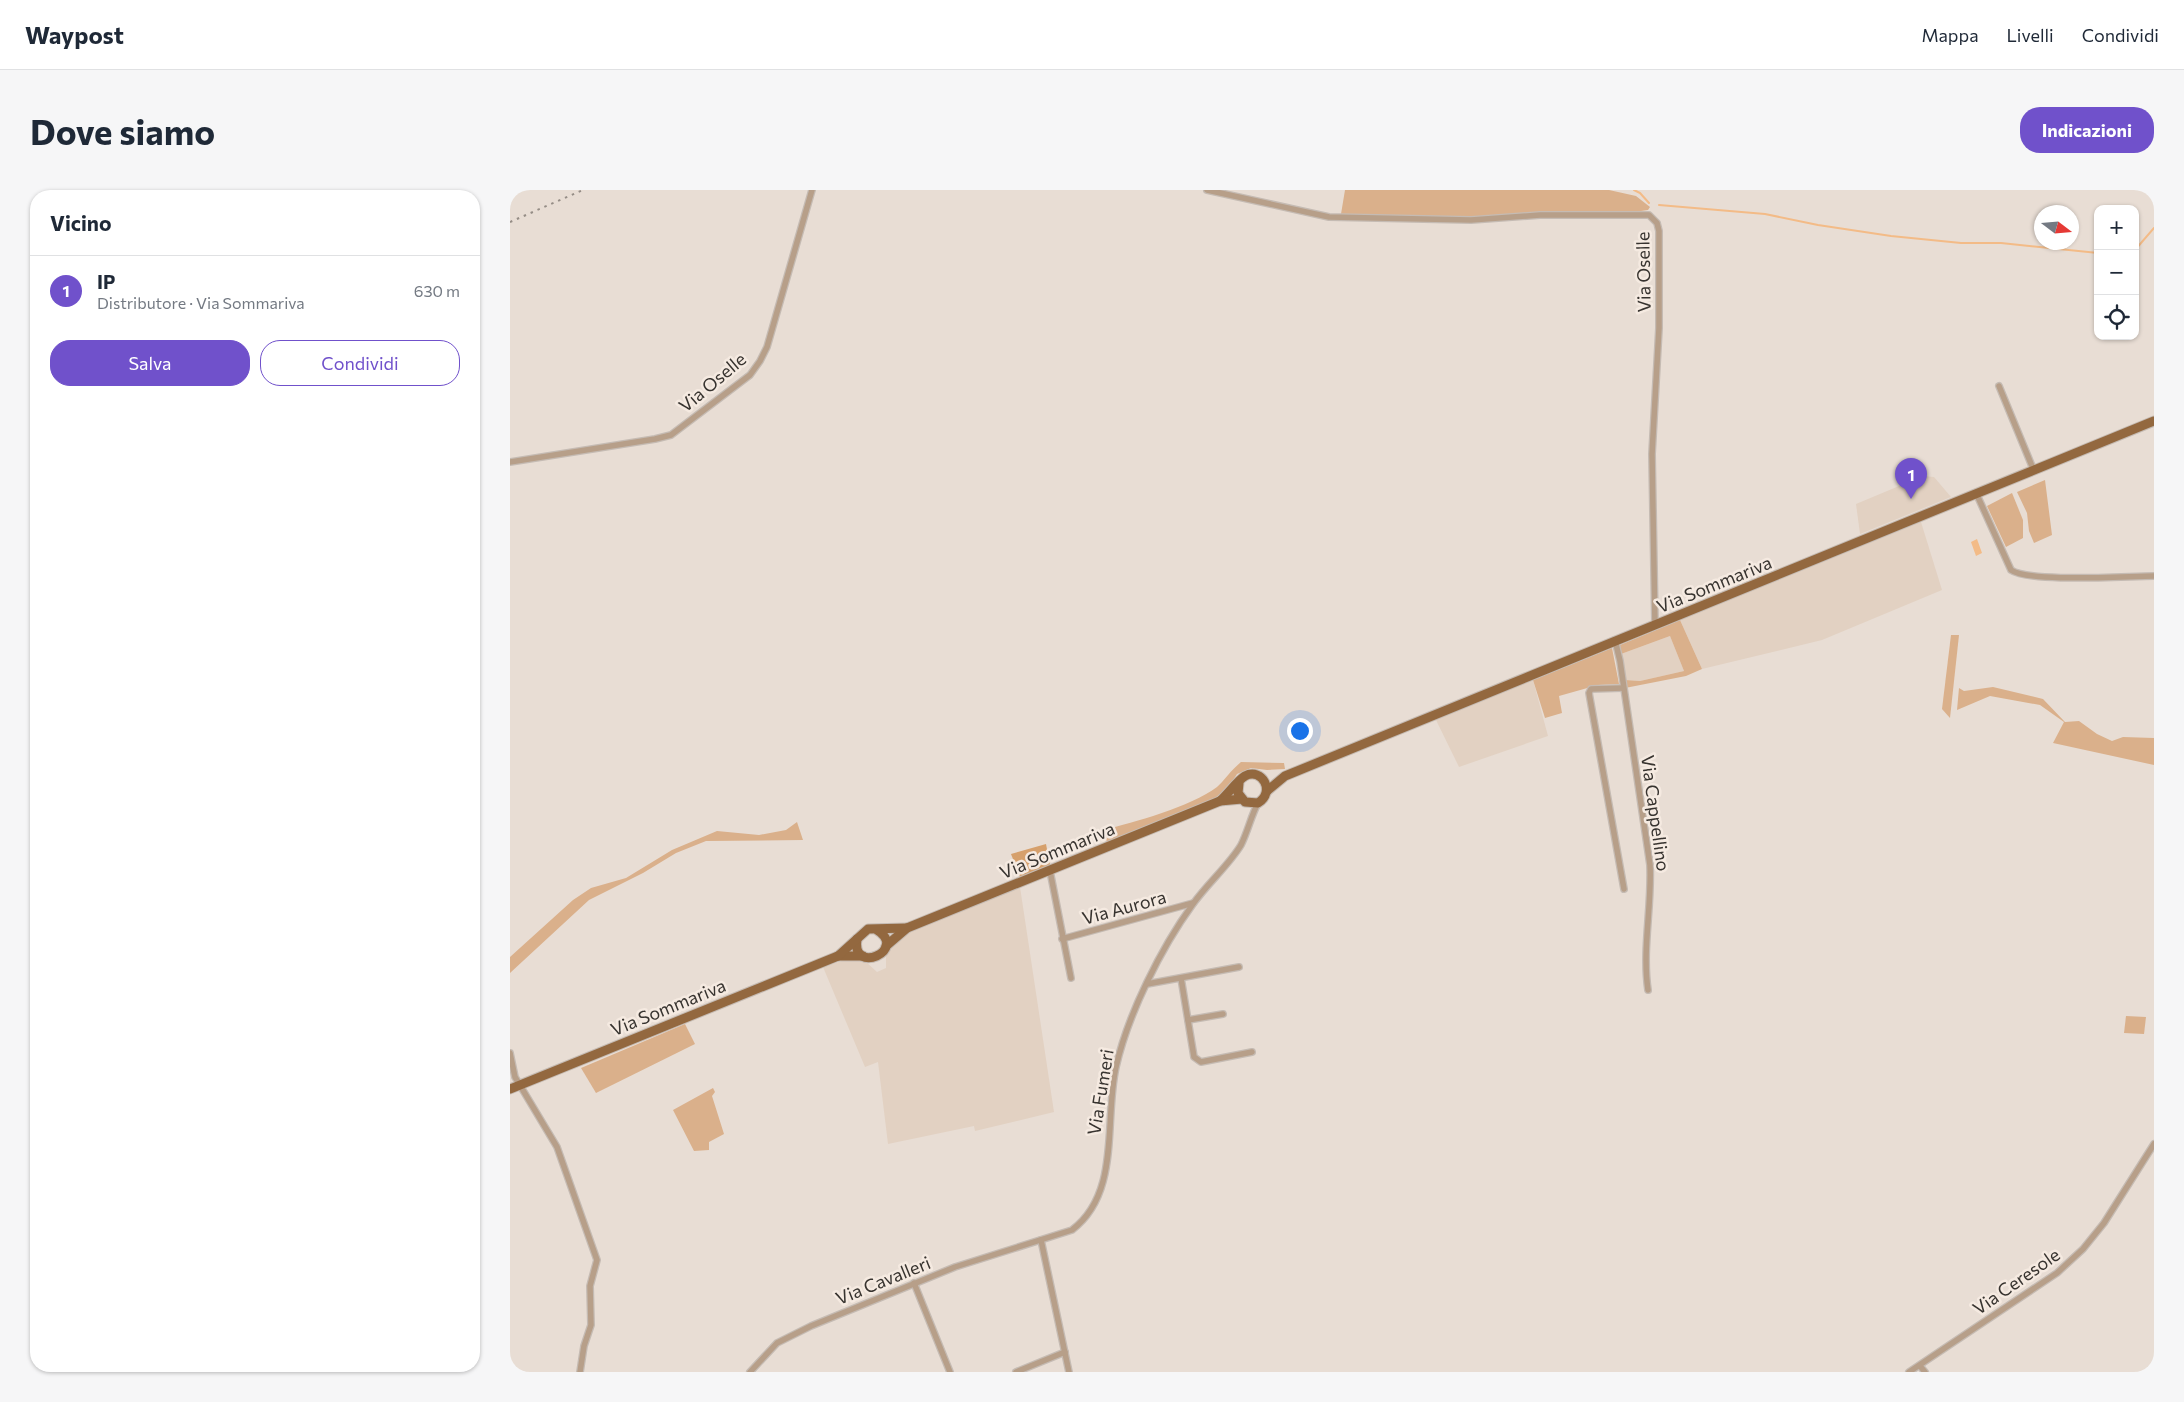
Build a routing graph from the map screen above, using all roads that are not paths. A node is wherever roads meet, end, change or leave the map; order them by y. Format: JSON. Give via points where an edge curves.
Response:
{"nodes":[{"id":1,"x":812,"y":190,"type":"edge"},
{"id":2,"x":1207,"y":190,"type":"edge"},
{"id":3,"x":1999,"y":386,"type":"dead end"},
{"id":4,"x":2154,"y":421,"type":"edge"},
{"id":5,"x":510,"y":462,"type":"edge"},
{"id":6,"x":2034,"y":471,"type":"junction"},
{"id":7,"x":1977,"y":495,"type":"junction"},
{"id":8,"x":2154,"y":576,"type":"edge"},
{"id":9,"x":1655,"y":626,"type":"junction"},
{"id":10,"x":1615,"y":640,"type":"junction"},
{"id":11,"x":1622,"y":688,"type":"junction"},
{"id":12,"x":1285,"y":776,"type":"junction"},
{"id":13,"x":1260,"y":777,"type":"junction"},
{"id":14,"x":1239,"y":783,"type":"junction"},
{"id":15,"x":1267,"y":791,"type":"junction"},
{"id":16,"x":1220,"y":801,"type":"junction"},
{"id":17,"x":1244,"y":801,"type":"junction"},
{"id":18,"x":1258,"y":803,"type":"junction"},
{"id":19,"x":1251,"y":815,"type":"junction"},
{"id":20,"x":1050,"y":871,"type":"junction"},
{"id":21,"x":1624,"y":889,"type":"dead end"},
{"id":22,"x":1193,"y":903,"type":"junction"},
{"id":23,"x":906,"y":928,"type":"junction"},
{"id":24,"x":877,"y":930,"type":"junction"},
{"id":25,"x":857,"y":939,"type":"junction"},
{"id":26,"x":1062,"y":939,"type":"junction"},
{"id":27,"x":886,"y":946,"type":"junction"},
{"id":28,"x":838,"y":956,"type":"junction"},
{"id":29,"x":863,"y":956,"type":"junction"},
{"id":30,"x":1239,"y":967,"type":"dead end"},
{"id":31,"x":1071,"y":978,"type":"dead end"},
{"id":32,"x":1181,"y":978,"type":"junction"},
{"id":33,"x":1147,"y":984,"type":"junction"},
{"id":34,"x":1648,"y":990,"type":"dead end"},
{"id":35,"x":1223,"y":1014,"type":"dead end"},
{"id":36,"x":1188,"y":1020,"type":"junction"},
{"id":37,"x":1252,"y":1052,"type":"dead end"},
{"id":38,"x":510,"y":1053,"type":"edge"},
{"id":39,"x":521,"y":1084,"type":"junction"},
{"id":40,"x":510,"y":1089,"type":"edge"},
{"id":41,"x":2154,"y":1144,"type":"edge"},
{"id":42,"x":1041,"y":1240,"type":"junction"},
{"id":43,"x":914,"y":1283,"type":"junction"},
{"id":44,"x":1065,"y":1352,"type":"junction"},
{"id":45,"x":1920,"y":1366,"type":"junction"},
{"id":46,"x":580,"y":1372,"type":"edge"},
{"id":47,"x":750,"y":1372,"type":"edge"},
{"id":48,"x":950,"y":1372,"type":"edge"},
{"id":49,"x":1016,"y":1372,"type":"edge"},
{"id":50,"x":1069,"y":1372,"type":"edge"},
{"id":51,"x":1908,"y":1372,"type":"edge"},
{"id":52,"x":1925,"y":1372,"type":"edge"}],
"edges":[{"from":1,"to":5,"type":"street","name":"Via Oselle","via":[[767,347],[750,375],[670,435]]},
{"from":2,"to":9,"type":"street","name":"Via Oselle","via":[[1329,217],[1471,220],[1540,215],[1649,216],[1657,223],[1659,322],[1652,454]]},
{"from":3,"to":6,"type":"street"},
{"from":4,"to":6,"type":"main road","name":"Via Sommariva"},
{"from":6,"to":7,"type":"main road","name":"Via Sommariva"},
{"from":7,"to":8,"type":"street","via":[[2011,570],[2016,574],[2038,577]]},
{"from":7,"to":9,"type":"main road","name":"Via Sommariva"},
{"from":9,"to":10,"type":"main road","name":"Via Sommariva"},
{"from":10,"to":11,"type":"street","name":"Via Cappellino"},
{"from":10,"to":12,"type":"main road","name":"Via Sommariva"},
{"from":11,"to":21,"type":"street","via":[[1597,688],[1589,693]]},
{"from":11,"to":34,"type":"street","name":"Via Cappellino","via":[[1650,865],[1645,970]]},
{"from":12,"to":13,"type":"main road","name":"Via Sommariva"},
{"from":12,"to":15,"type":"main road","name":"Via Sommariva"},
{"from":13,"to":14,"type":"main road","via":[[1250,774]]},
{"from":13,"to":15,"type":"main road"},
{"from":14,"to":16,"type":"main road","name":"Via Sommariva"},
{"from":14,"to":17,"type":"main road","via":[[1238,793]]},
{"from":15,"to":18,"type":"main road"},
{"from":16,"to":17,"type":"main road","name":"Via Sommariva"},
{"from":16,"to":20,"type":"main road","name":"Via Sommariva"},
{"from":17,"to":18,"type":"main road"},
{"from":17,"to":19,"type":"street"},
{"from":18,"to":19,"type":"street","name":"Via Fumeri"},
{"from":19,"to":22,"type":"street","name":"Via Fumeri","via":[[1240,846]]},
{"from":20,"to":23,"type":"main road","name":"Via Sommariva"},
{"from":20,"to":26,"type":"street"},
{"from":22,"to":26,"type":"street","name":"Via Aurora"},
{"from":22,"to":33,"type":"street","name":"Via Fumeri","via":[[1168,941]]},
{"from":23,"to":24,"type":"main road","name":"Via Sommariva"},
{"from":23,"to":27,"type":"main road","name":"Via Sommariva"},
{"from":24,"to":25,"type":"main road","via":[[868,929]]},
{"from":24,"to":27,"type":"main road","via":[[884,936]]},
{"from":25,"to":28,"type":"main road","name":"Via Sommariva"},
{"from":25,"to":29,"type":"main road","via":[[857,948]]},
{"from":26,"to":31,"type":"street"},
{"from":27,"to":29,"type":"main road","via":[[877,957]]},
{"from":28,"to":29,"type":"main road","name":"Via Sommariva"},
{"from":28,"to":39,"type":"main road","name":"Via Sommariva"},
{"from":30,"to":32,"type":"street"},
{"from":32,"to":33,"type":"street"},
{"from":32,"to":36,"type":"street"},
{"from":33,"to":42,"type":"street","name":"Via Fumeri","via":[[1116,1067],[1106,1161],[1095,1206],[1072,1230]]},
{"from":35,"to":36,"type":"street"},
{"from":36,"to":37,"type":"street","via":[[1197,1061]]},
{"from":38,"to":39,"type":"street","via":[[515,1077]]},
{"from":39,"to":40,"type":"main road","name":"Via Sommariva"},
{"from":39,"to":46,"type":"street","via":[[557,1147],[598,1260],[590,1286],[591,1325]]},
{"from":41,"to":45,"type":"street","name":"Via Ceresole","via":[[2104,1223],[2083,1249],[2057,1273]]},
{"from":42,"to":43,"type":"street","name":"Via Cavalleri"},
{"from":42,"to":44,"type":"street"},
{"from":43,"to":47,"type":"street","name":"Via Cavalleri","via":[[777,1343]]},
{"from":43,"to":48,"type":"street"},
{"from":44,"to":49,"type":"street"},
{"from":44,"to":50,"type":"street"},
{"from":45,"to":51,"type":"street","name":"Via Ceresole"},
{"from":45,"to":52,"type":"street"}]}
